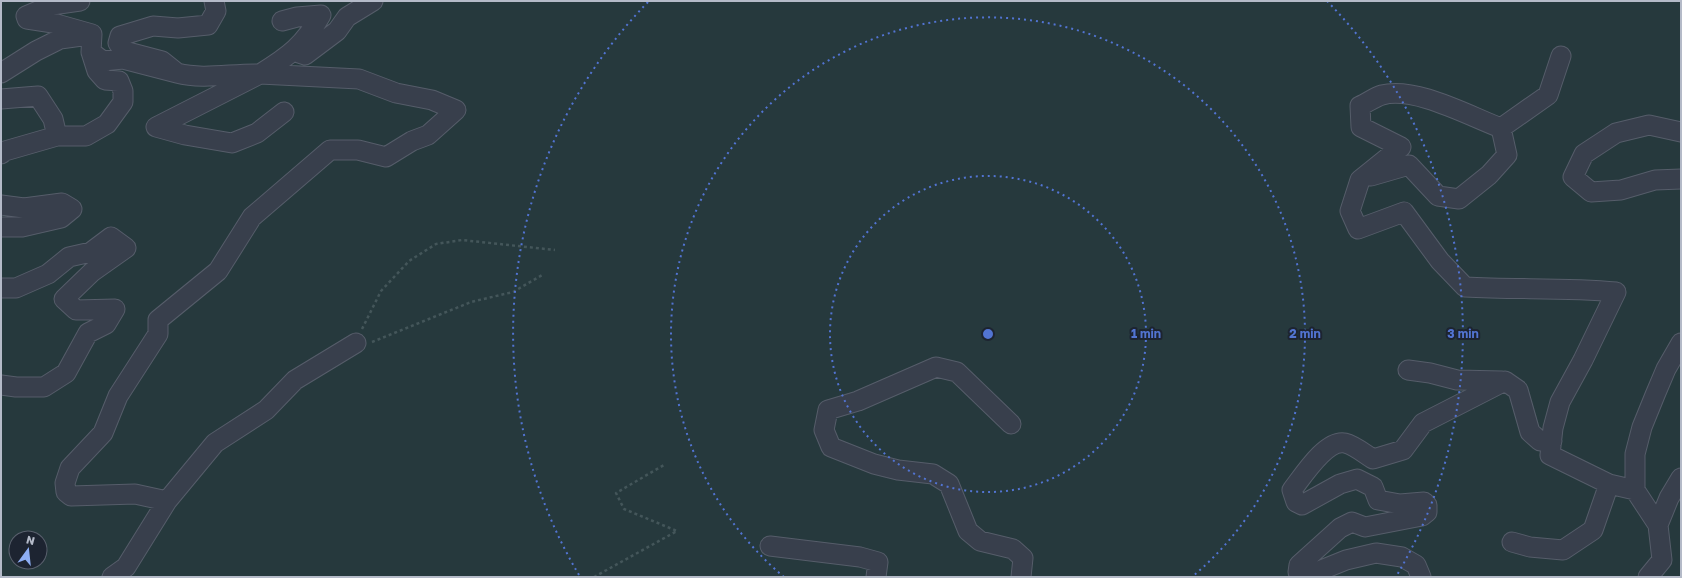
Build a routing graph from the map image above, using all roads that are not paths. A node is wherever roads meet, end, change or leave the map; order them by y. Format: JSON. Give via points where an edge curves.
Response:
{"nodes":[{"id":1,"x":80,"y":1,"type":"edge"},
{"id":2,"x":214,"y":1,"type":"edge"},
{"id":3,"x":373,"y":1,"type":"edge"},
{"id":4,"x":282,"y":22,"type":"dead end"},
{"id":5,"x":310,"y":34,"type":"junction"},
{"id":6,"x":92,"y":43,"type":"junction"},
{"id":7,"x":1561,"y":56,"type":"dead end"},
{"id":8,"x":1,"y":73,"type":"edge"},
{"id":9,"x":177,"y":73,"type":"junction"},
{"id":10,"x":260,"y":74,"type":"junction"},
{"id":11,"x":1,"y":99,"type":"edge"},
{"id":12,"x":284,"y":112,"type":"dead end"},
{"id":13,"x":1501,"y":128,"type":"junction"},
{"id":14,"x":1681,"y":132,"type":"edge"},
{"id":15,"x":57,"y":136,"type":"junction"},
{"id":16,"x":1,"y":154,"type":"edge"},
{"id":17,"x":1681,"y":179,"type":"edge"},
{"id":18,"x":1360,"y":180,"type":"junction"},
{"id":19,"x":1,"y":204,"type":"edge"},
{"id":20,"x":1,"y":227,"type":"edge"},
{"id":21,"x":1,"y":288,"type":"edge"},
{"id":22,"x":356,"y":342,"type":"road end"},
{"id":23,"x":1681,"y":343,"type":"edge"},
{"id":24,"x":1408,"y":370,"type":"dead end"},
{"id":25,"x":1506,"y":381,"type":"junction"},
{"id":26,"x":1,"y":385,"type":"edge"},
{"id":27,"x":1011,"y":424,"type":"dead end"},
{"id":28,"x":1552,"y":441,"type":"junction"},
{"id":29,"x":1681,"y":478,"type":"edge"},
{"id":30,"x":1609,"y":484,"type":"junction"},
{"id":31,"x":1635,"y":490,"type":"junction"},
{"id":32,"x":167,"y":501,"type":"junction"},
{"id":33,"x":1658,"y":525,"type":"junction"},
{"id":34,"x":1512,"y":542,"type":"dead end"},
{"id":35,"x":770,"y":546,"type":"dead end"},
{"id":36,"x":112,"y":577,"type":"edge"},
{"id":37,"x":876,"y":577,"type":"edge"},
{"id":38,"x":1021,"y":577,"type":"edge"},
{"id":39,"x":1303,"y":577,"type":"edge"},
{"id":40,"x":1421,"y":577,"type":"edge"},
{"id":41,"x":1648,"y":577,"type":"edge"}],
"edges":[{"from":1,"to":6,"type":"street","via":[[52,5],[26,16],[27,19],[53,22]]},
{"from":2,"to":9,"type":"street","via":[[216,11],[208,25],[178,28],[153,26],[120,36],[118,43],[124,51],[162,61]]},
{"from":3,"to":5,"type":"street","via":[[347,17],[337,31],[305,54],[299,53]]},
{"from":4,"to":5,"type":"street","via":[[297,17],[321,15]]},
{"from":5,"to":10,"type":"street","via":[[288,56]]},
{"from":6,"to":8,"type":"street","via":[[60,39]]},
{"from":6,"to":9,"type":"street","via":[[103,61],[122,58]]},
{"from":6,"to":15,"type":"street","via":[[97,71],[106,80],[119,81],[123,91],[123,102],[107,124],[86,136]]},
{"from":7,"to":13,"type":"street","via":[[1548,95]]},
{"from":9,"to":10,"type":"street","via":[[193,77]]},
{"from":10,"to":12,"type":"street","via":[[156,127],[232,143],[257,133]]},
{"from":10,"to":32,"type":"street","via":[[359,78],[396,93],[432,100],[456,110],[428,135],[412,141],[386,157],[358,150],[330,150],[252,217],[218,271],[158,320],[158,334],[118,396],[103,433],[70,468],[65,483],[66,492],[71,496],[135,494]]},
{"from":11,"to":15,"type":"street","via":[[38,96],[53,118]]},
{"from":13,"to":18,"type":"street","via":[[1507,155],[1490,175],[1460,199],[1438,196],[1409,165]]},
{"from":13,"to":18,"type":"street","via":[[1414,94],[1383,95],[1360,106],[1360,127],[1401,147]]},
{"from":14,"to":17,"type":"street","via":[[1649,125],[1616,132],[1584,154],[1573,177],[1591,192],[1621,190],[1655,180]]},
{"from":15,"to":16,"type":"street"},
{"from":18,"to":28,"type":"street","via":[[1350,211],[1358,229],[1404,212],[1440,261],[1465,287],[1616,292],[1560,402]]},
{"from":19,"to":20,"type":"street","via":[[24,208],[62,202],[72,209],[61,218],[22,227]]},
{"from":21,"to":26,"type":"street","via":[[16,288],[48,274],[69,257],[91,252],[111,237],[126,248],[92,272],[64,299],[76,310],[115,309],[106,324],[88,333],[66,373],[44,387]]},
{"from":22,"to":32,"type":"street","via":[[295,380],[266,410],[215,443]]},
{"from":23,"to":31,"type":"street","via":[[1666,369],[1642,427],[1634,454]]},
{"from":24,"to":25,"type":"street","via":[[1457,380]]},
{"from":25,"to":28,"type":"street","via":[[1518,390],[1530,432],[1540,441]]},
{"from":25,"to":39,"type":"street","via":[[1423,423],[1403,450],[1373,459],[1345,443],[1334,444],[1324,450],[1292,490],[1296,502],[1302,505],[1340,484],[1357,479],[1373,487],[1378,500],[1400,504],[1424,502],[1427,505],[1427,512],[1422,516],[1365,527],[1352,522],[1340,528],[1299,565],[1298,572]]},
{"from":27,"to":38,"type":"street","via":[[957,372],[936,367],[858,401],[828,410],[824,430],[831,447],[874,464],[933,474],[949,484],[968,531],[980,541],[1013,550],[1024,558]]},
{"from":28,"to":30,"type":"street","via":[[1550,455]]},
{"from":29,"to":33,"type":"street"},
{"from":30,"to":31,"type":"street"},
{"from":30,"to":34,"type":"street","via":[[1593,530],[1563,550],[1530,547]]},
{"from":31,"to":33,"type":"street"},
{"from":32,"to":36,"type":"street","via":[[126,567]]},
{"from":33,"to":41,"type":"street","via":[[1662,560]]},
{"from":35,"to":37,"type":"street","via":[[860,557],[878,562]]},
{"from":39,"to":40,"type":"street","via":[[1346,560],[1376,553],[1402,556],[1416,564]]}]}
